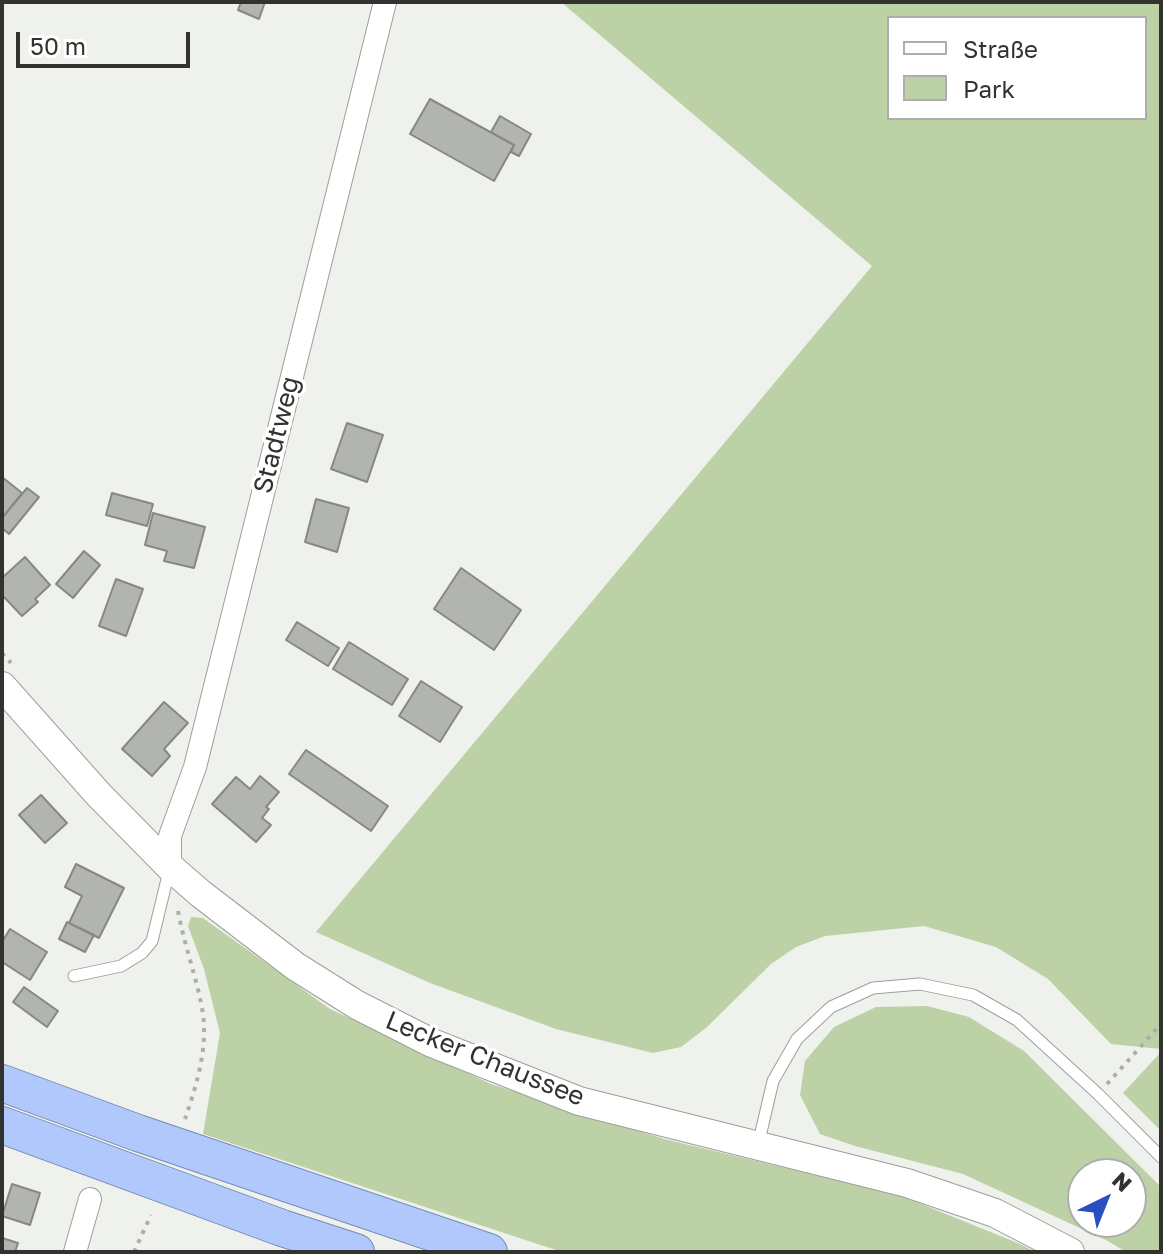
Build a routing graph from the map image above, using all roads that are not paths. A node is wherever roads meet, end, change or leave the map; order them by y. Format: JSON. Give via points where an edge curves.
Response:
{"nodes":[{"id":1,"x":385,"y":2,"type":"edge"},
{"id":2,"x":2,"y":686,"type":"edge"},
{"id":3,"x":170,"y":867,"type":"junction"},
{"id":4,"x":74,"y":976,"type":"dead end"},
{"id":5,"x":2,"y":1083,"type":"edge"},
{"id":6,"x":2,"y":1125,"type":"edge"},
{"id":7,"x":758,"y":1145,"type":"junction"},
{"id":8,"x":1161,"y":1157,"type":"edge"},
{"id":9,"x":90,"y":1199,"type":"dead end"},
{"id":10,"x":75,"y":1252,"type":"edge"},
{"id":11,"x":356,"y":1252,"type":"edge"},
{"id":12,"x":489,"y":1252,"type":"edge"},
{"id":13,"x":1070,"y":1252,"type":"edge"}],
"edges":[{"from":1,"to":3,"type":"street","name":"Stadtweg","via":[[195,767],[170,836]]},
{"from":2,"to":3,"type":"street","name":"Lecker Chaussee"},
{"from":3,"to":4,"type":"lane","via":[[152,941],[142,953],[121,966]]},
{"from":3,"to":7,"type":"street","name":"Lecker Chaussee","via":[[295,966],[432,1043],[579,1101]]},
{"from":5,"to":12,"type":"highway"},
{"from":6,"to":11,"type":"highway"},
{"from":7,"to":8,"type":"lane","via":[[773,1081],[797,1039],[831,1007],[873,988],[920,984],[973,995],[1017,1020]]},
{"from":7,"to":13,"type":"street","name":"Lecker Chaussee","via":[[995,1213]]},
{"from":9,"to":10,"type":"street"}]}
